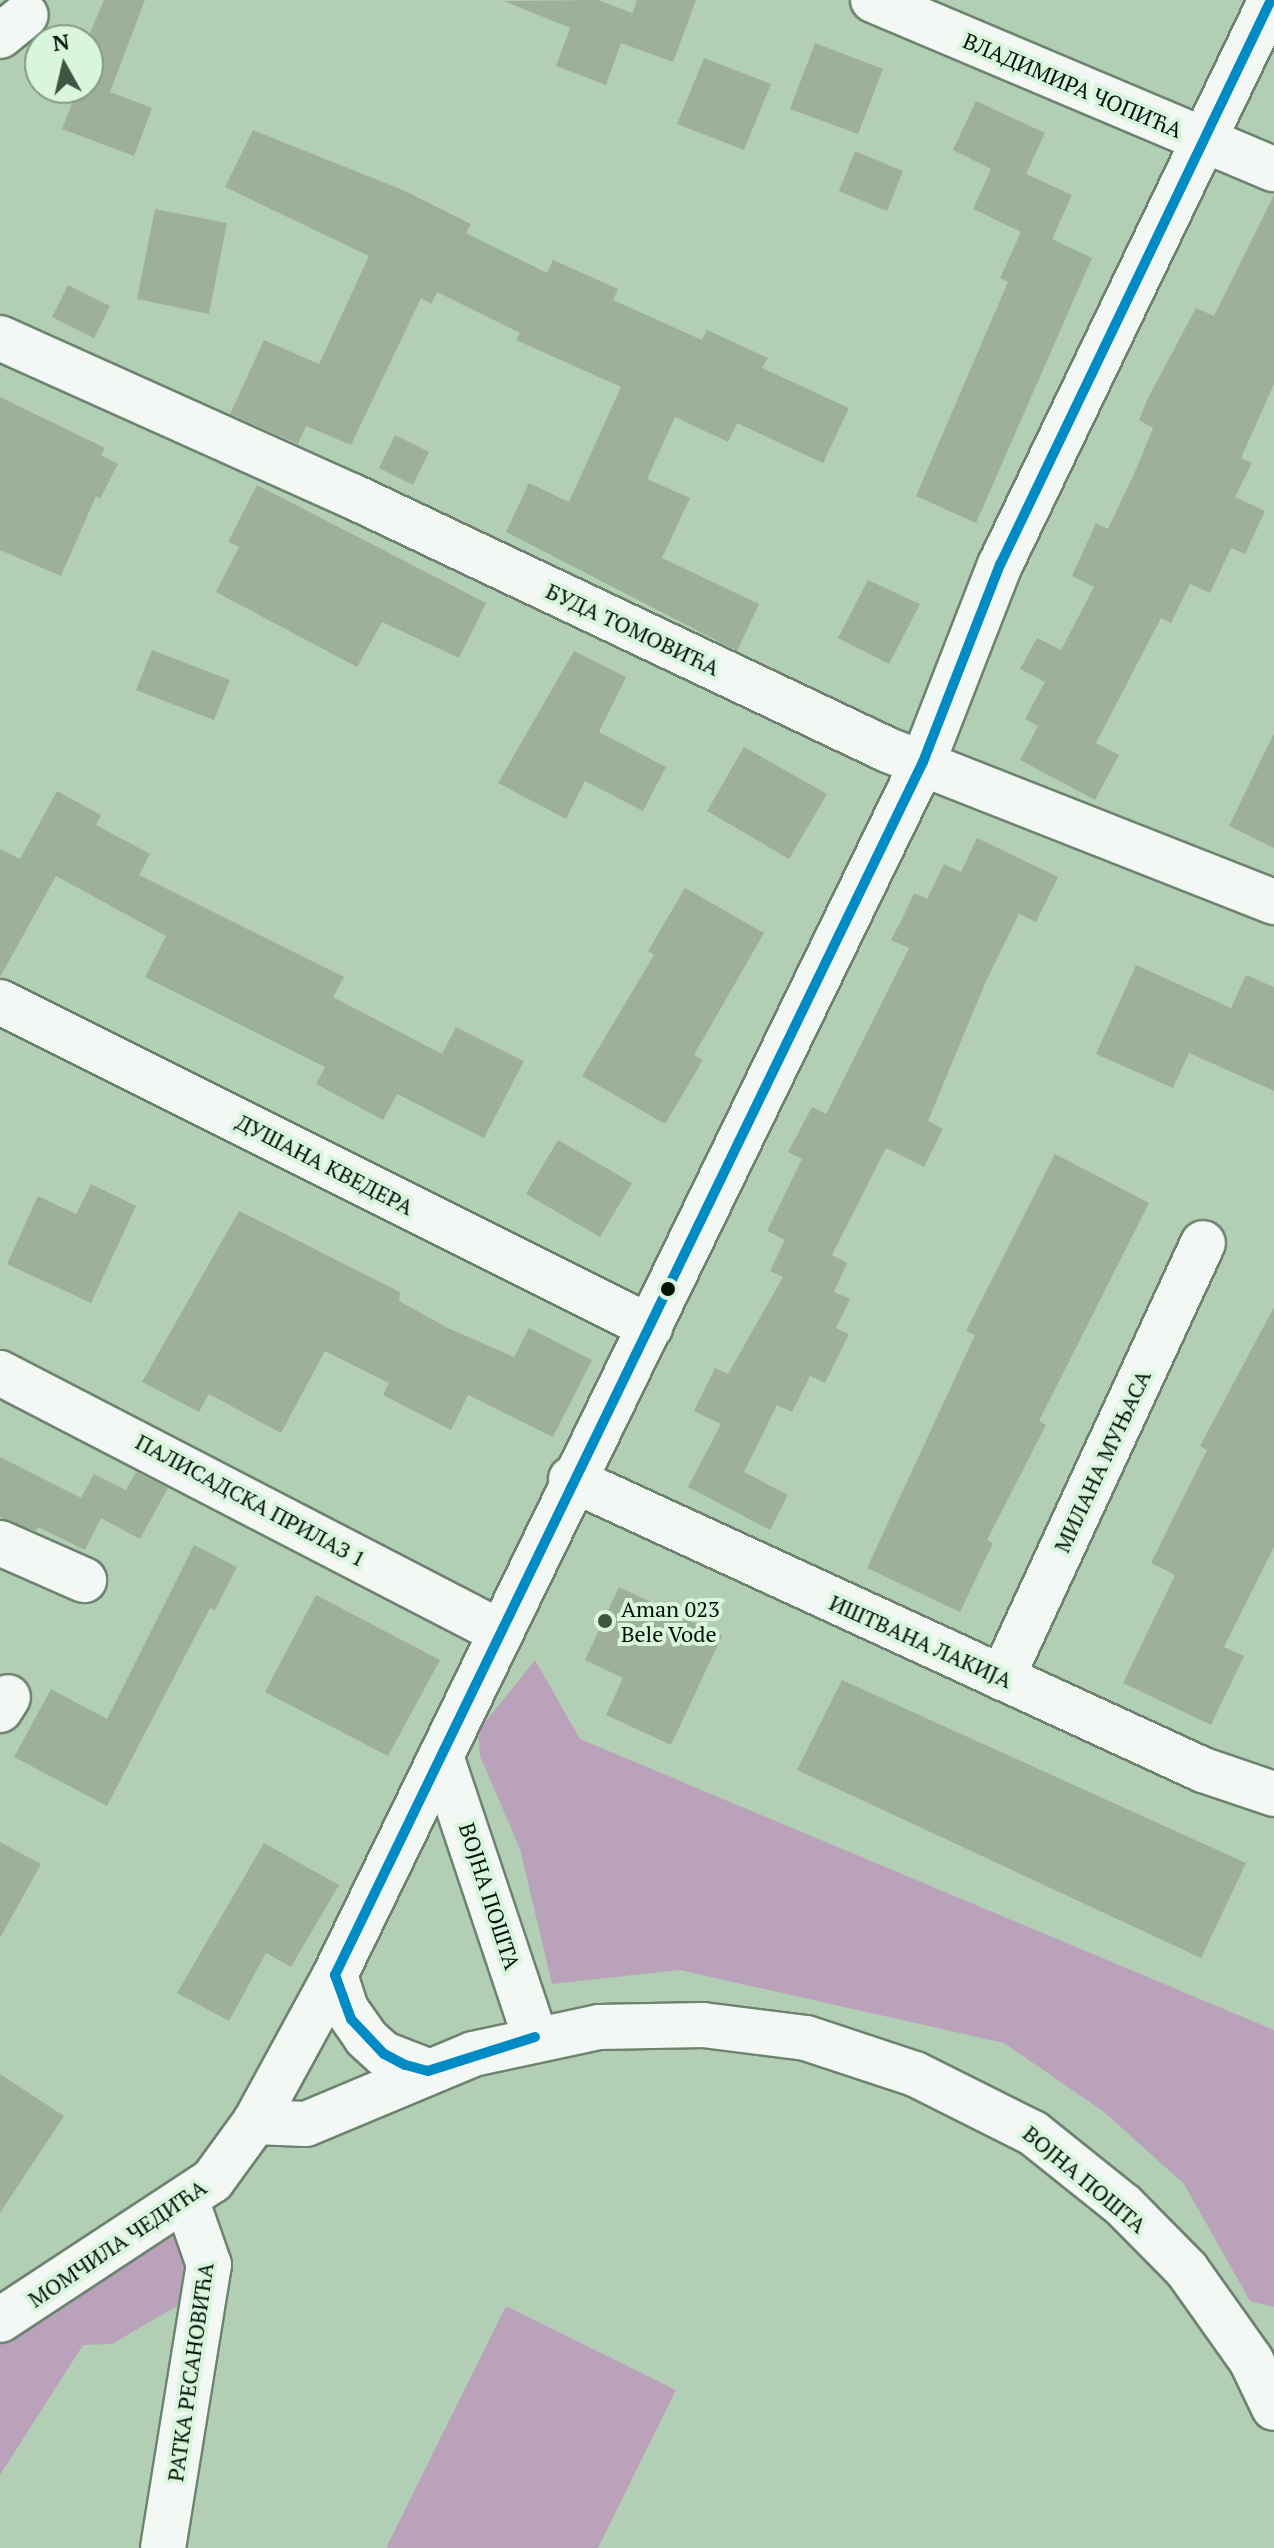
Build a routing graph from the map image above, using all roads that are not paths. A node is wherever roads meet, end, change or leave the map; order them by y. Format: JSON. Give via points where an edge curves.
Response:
{"nodes":[{"id":1,"x":873,"y":0,"type":"edge"},
{"id":2,"x":1271,"y":0,"type":"edge"},
{"id":3,"x":1206,"y":141,"type":"junction"},
{"id":4,"x":1274,"y":169,"type":"edge"},
{"id":5,"x":0,"y":338,"type":"edge"},
{"id":6,"x":923,"y":762,"type":"junction"},
{"id":7,"x":1274,"y":902,"type":"edge"},
{"id":8,"x":0,"y":1002,"type":"edge"},
{"id":9,"x":1203,"y":1243,"type":"dead end"},
{"id":10,"x":650,"y":1327,"type":"junction"},
{"id":11,"x":0,"y":1373,"type":"edge"},
{"id":12,"x":571,"y":1479,"type":"junction"},
{"id":13,"x":0,"y":1543,"type":"edge"},
{"id":14,"x":84,"y":1580,"type":"dead end"},
{"id":15,"x":500,"y":1632,"type":"junction"},
{"id":16,"x":1002,"y":1678,"type":"junction"},
{"id":17,"x":441,"y":1756,"type":"junction"},
{"id":18,"x":1274,"y":1794,"type":"edge"},
{"id":19,"x":335,"y":1975,"type":"junction"},
{"id":20,"x":535,"y":2037,"type":"junction"},
{"id":21,"x":428,"y":2071,"type":"junction"},
{"id":22,"x":255,"y":2122,"type":"junction"},
{"id":23,"x":186,"y":2199,"type":"junction"},
{"id":24,"x":0,"y":2320,"type":"edge"},
{"id":25,"x":1270,"y":2388,"type":"edge"},
{"id":26,"x":163,"y":2548,"type":"edge"}],
"edges":[{"from":1,"to":3,"type":"street","name":"ВЛАДИМИРА ЧОПИЋА"},
{"from":2,"to":3,"type":"street","name":"МОМЧИЛА ЧЕДИЋА"},
{"from":3,"to":4,"type":"street","name":"ВЛАДИМИРА ЧОПИЋА"},
{"from":3,"to":6,"type":"street","name":"МОМЧИЛА ЧЕДИЋА","via":[[1000,565]]},
{"from":5,"to":6,"type":"street","name":"БУДА ТОМОВИЋА"},
{"from":6,"to":7,"type":"street","name":"БУДА ТОМОВИЋА"},
{"from":6,"to":10,"type":"street","name":"МОМЧИЛА ЧЕДИЋА"},
{"from":8,"to":10,"type":"street","name":"ДУШАНА КВЕДЕРА"},
{"from":9,"to":16,"type":"street","name":"МИЛАНА МУЊАСА"},
{"from":10,"to":12,"type":"street","name":"МОМЧИЛА ЧЕДИЋА"},
{"from":11,"to":15,"type":"street","name":"ПАЛИСАДСКА ПРИЛАЗ 1"},
{"from":12,"to":15,"type":"street","name":"МОМЧИЛА ЧЕДИЋА"},
{"from":12,"to":16,"type":"street","name":"ИШТВАНА ЛАКИЈА"},
{"from":13,"to":14,"type":"street"},
{"from":15,"to":17,"type":"street","name":"МОМЧИЛА ЧЕДИЋА"},
{"from":16,"to":18,"type":"street","name":"ИШТВАНА ЛАКИЈА","via":[[1203,1770]]},
{"from":17,"to":19,"type":"street","name":"МОМЧИЛА ЧЕДИЋА"},
{"from":17,"to":20,"type":"street","name":"ВОЈНА ПОШТА"},
{"from":19,"to":21,"type":"street","via":[[346,2009],[366,2038],[384,2054]]},
{"from":19,"to":22,"type":"street","name":"МОМЧИЛА ЧЕДИЋА"},
{"from":20,"to":21,"type":"street","name":"ВОЈНА ПОШТА"},
{"from":20,"to":25,"type":"street","name":"ВОЈНА ПОШТА","via":[[599,2027],[703,2025],[806,2038],[915,2074],[1024,2126],[1123,2205],[1187,2270]]},
{"from":21,"to":22,"type":"street","name":"ВОЈНА ПОШТА","via":[[306,2124]]},
{"from":22,"to":23,"type":"street","name":"МОМЧИЛА ЧЕДИЋА","via":[[226,2167]]},
{"from":23,"to":24,"type":"street","name":"МОМЧИЛА ЧЕДИЋА"},
{"from":23,"to":26,"type":"street","name":"РАТКА РЕСАНОВИЋА","via":[[209,2265]]}]}
